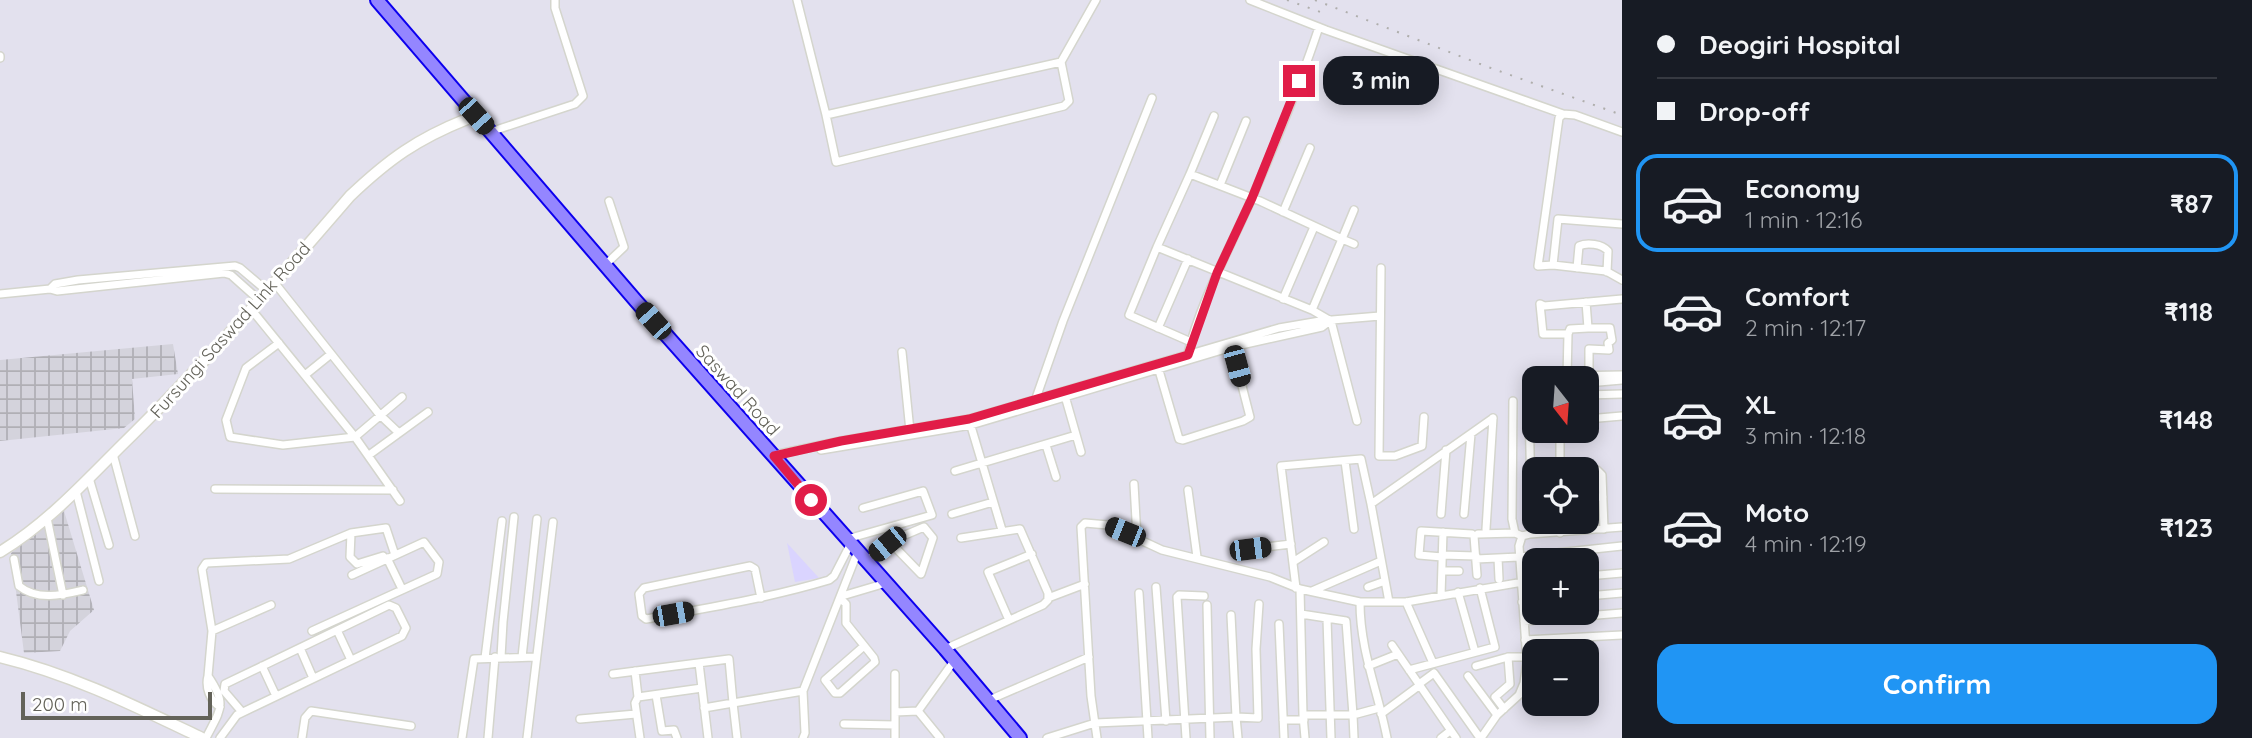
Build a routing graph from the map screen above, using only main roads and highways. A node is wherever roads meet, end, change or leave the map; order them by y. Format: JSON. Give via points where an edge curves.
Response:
{"nodes":[{"id":1,"x":377,"y":0,"type":"edge"},
{"id":2,"x":1020,"y":738,"type":"edge"}],
"edges":[{"from":1,"to":2,"type":"highway","name":"Saswad Road"}]}
